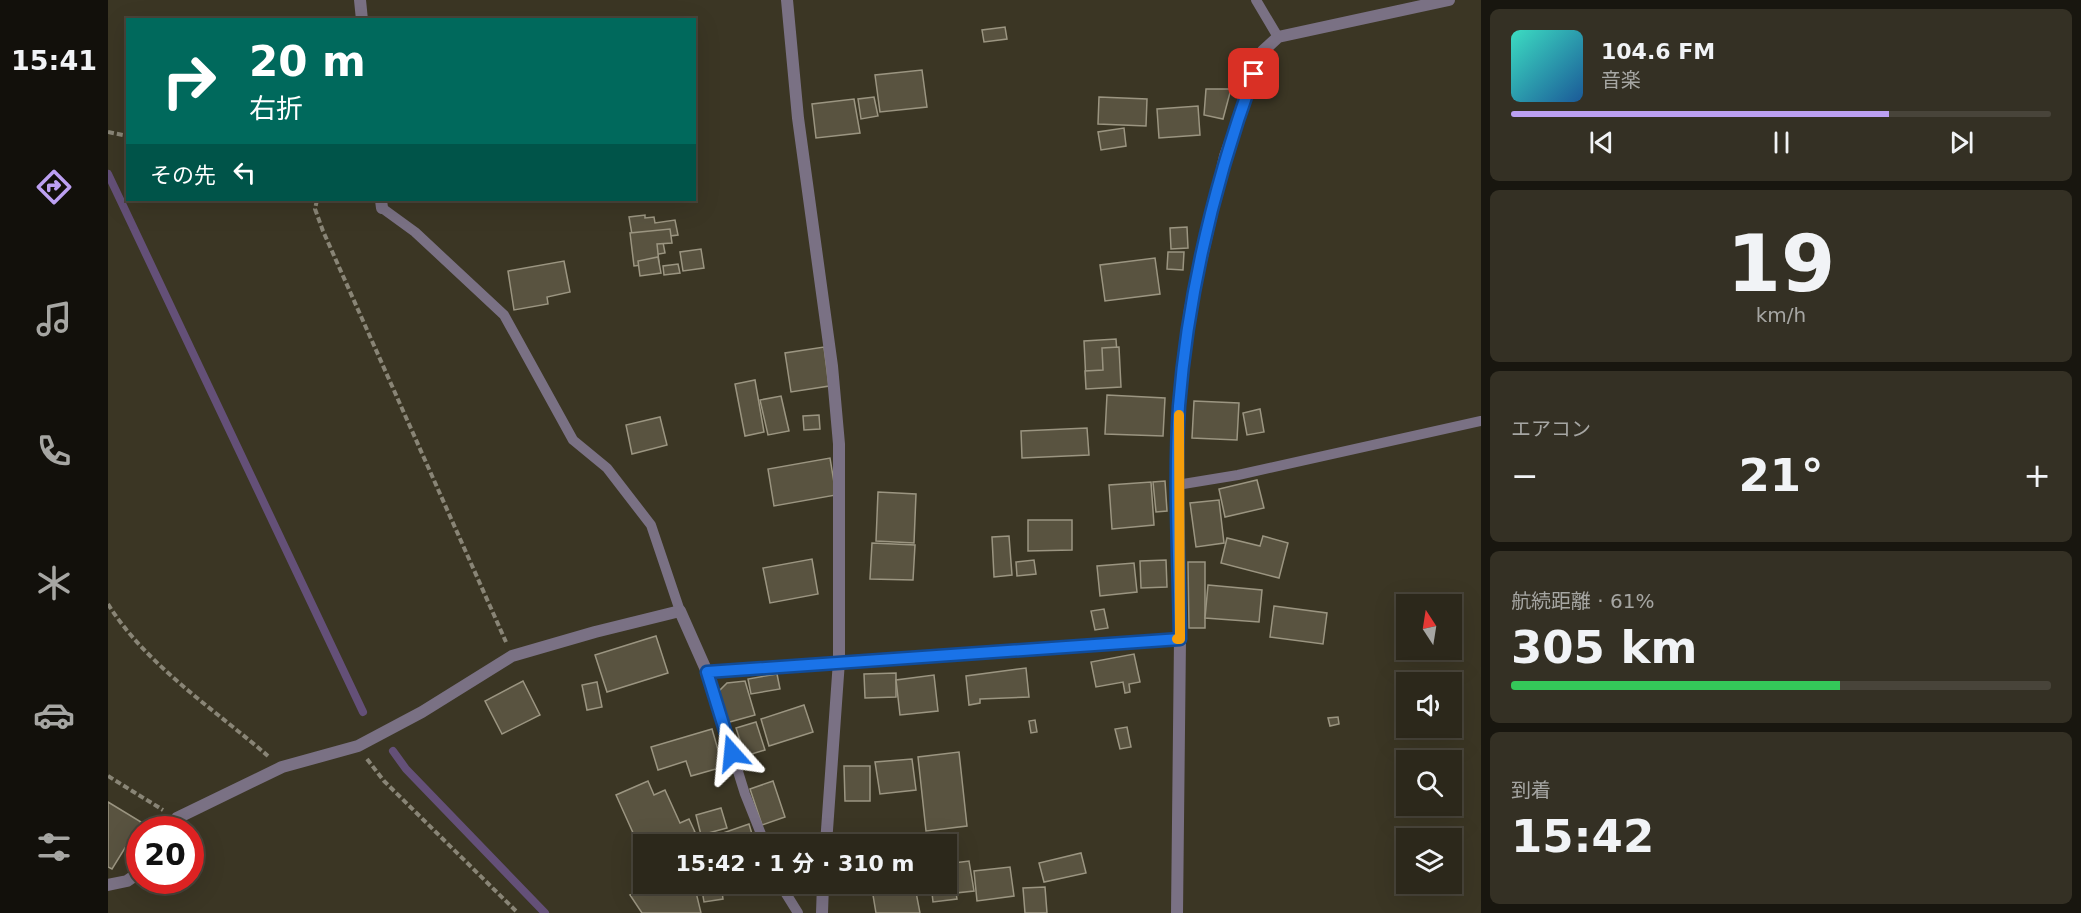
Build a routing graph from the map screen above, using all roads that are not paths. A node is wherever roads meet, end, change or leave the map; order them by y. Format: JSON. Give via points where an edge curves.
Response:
{"nodes":[{"id":1,"x":360,"y":0,"type":"edge"},
{"id":2,"x":787,"y":0,"type":"edge"},
{"id":3,"x":1256,"y":0,"type":"edge"},
{"id":4,"x":1449,"y":0,"type":"edge"},
{"id":5,"x":362,"y":18,"type":"edge"},
{"id":6,"x":1278,"y":37,"type":"junction"},
{"id":7,"x":382,"y":204,"type":"edge"},
{"id":8,"x":1481,"y":421,"type":"edge"},
{"id":9,"x":1178,"y":485,"type":"junction"},
{"id":10,"x":680,"y":611,"type":"junction"},
{"id":11,"x":1180,"y":639,"type":"junction"},
{"id":12,"x":838,"y":662,"type":"junction"},
{"id":13,"x":707,"y":672,"type":"junction"},
{"id":14,"x":181,"y":816,"type":"edge"},
{"id":15,"x":761,"y":834,"type":"edge"},
{"id":16,"x":827,"y":834,"type":"edge"},
{"id":17,"x":126,"y":881,"type":"edge"},
{"id":18,"x":108,"y":885,"type":"edge"},
{"id":19,"x":786,"y":894,"type":"edge"},
{"id":20,"x":823,"y":894,"type":"edge"},
{"id":21,"x":798,"y":913,"type":"edge"},
{"id":22,"x":822,"y":913,"type":"edge"},
{"id":23,"x":1178,"y":913,"type":"edge"}],
"edges":[{"from":1,"to":5,"type":"street"},
{"from":2,"to":12,"type":"street","via":[[839,444]]},
{"from":3,"to":6,"type":"lane"},
{"from":4,"to":6,"type":"street"},
{"from":6,"to":9,"type":"street","via":[[1263,51],[1225,156],[1192,298],[1179,408]]},
{"from":7,"to":10,"type":"lane","via":[[504,315],[573,440],[607,468],[651,525]]},
{"from":8,"to":9,"type":"lane"},
{"from":9,"to":11,"type":"street"},
{"from":10,"to":13,"type":"street"},
{"from":10,"to":14,"type":"street","via":[[512,656],[358,747],[282,767]]},
{"from":11,"to":12,"type":"street"},
{"from":11,"to":23,"type":"street"},
{"from":12,"to":13,"type":"street"},
{"from":12,"to":16,"type":"street"},
{"from":13,"to":15,"type":"lane"},
{"from":17,"to":18,"type":"street"},
{"from":19,"to":21,"type":"lane"},
{"from":20,"to":22,"type":"street"}]}
